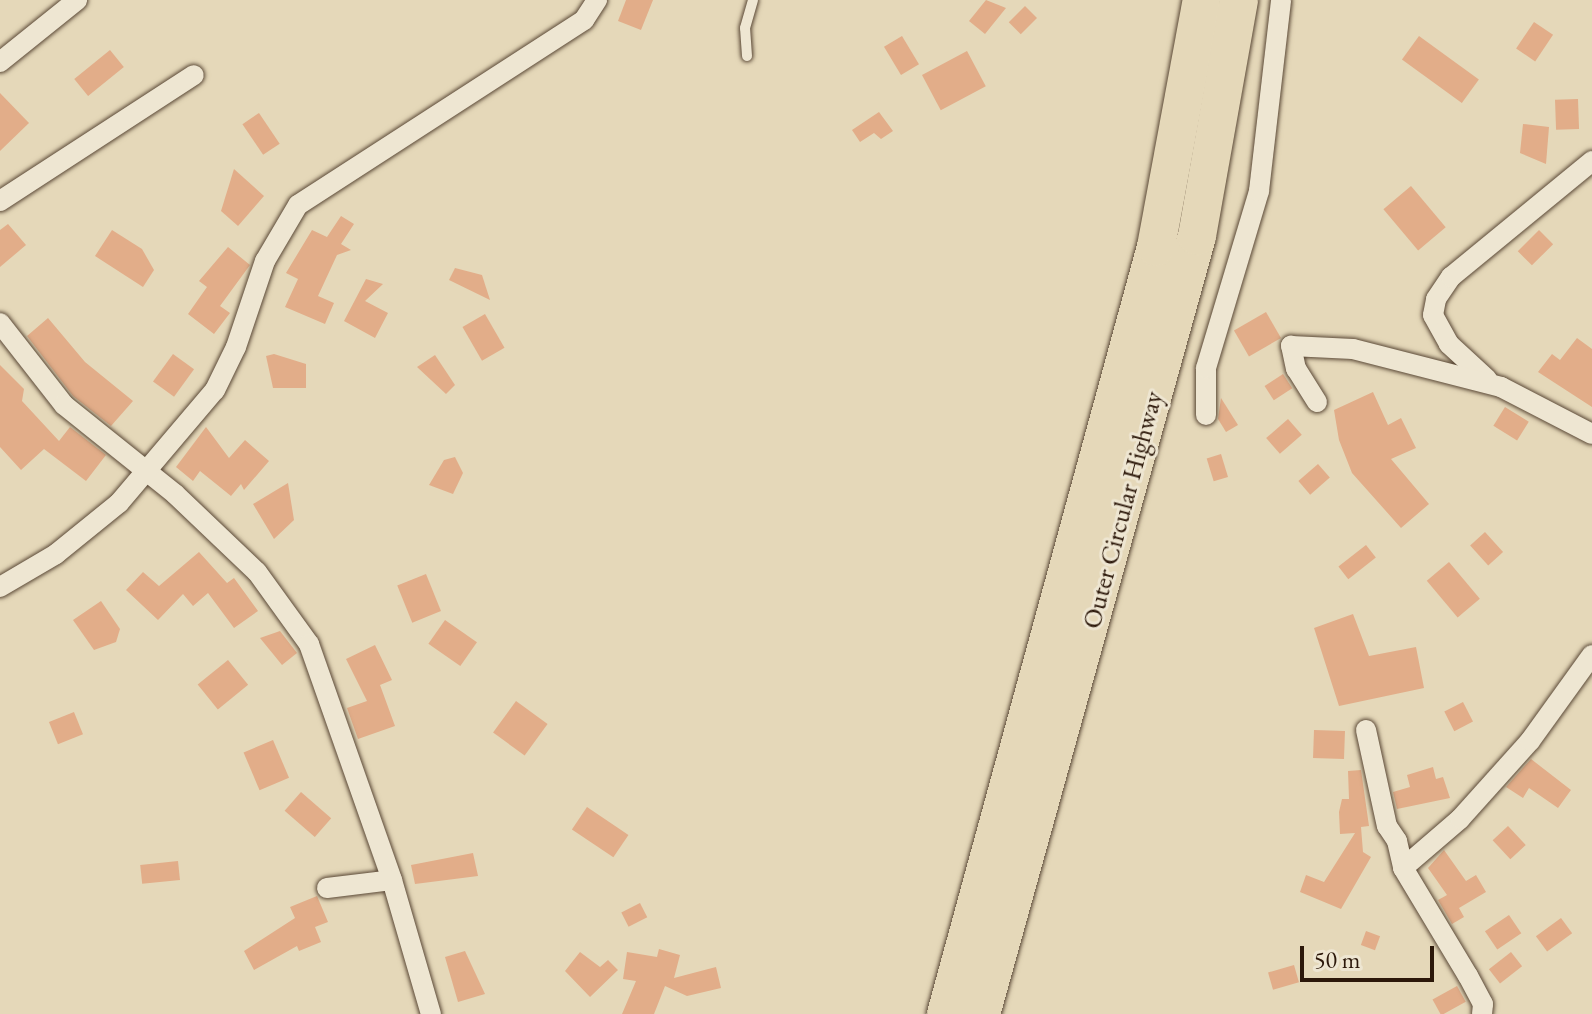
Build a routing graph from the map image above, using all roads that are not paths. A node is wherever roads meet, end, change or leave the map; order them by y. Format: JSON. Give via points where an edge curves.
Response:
{"nodes":[{"id":1,"x":77,"y":0,"type":"edge"},
{"id":2,"x":597,"y":0,"type":"edge"},
{"id":3,"x":753,"y":0,"type":"edge"},
{"id":4,"x":1202,"y":0,"type":"edge"},
{"id":5,"x":1239,"y":0,"type":"edge"},
{"id":6,"x":1281,"y":0,"type":"edge"},
{"id":7,"x":747,"y":56,"type":"dead end"},
{"id":8,"x":0,"y":62,"type":"edge"},
{"id":9,"x":194,"y":75,"type":"dead end"},
{"id":10,"x":1592,"y":161,"type":"edge"},
{"id":11,"x":0,"y":201,"type":"edge"},
{"id":12,"x":0,"y":323,"type":"edge"},
{"id":13,"x":1143,"y":370,"type":"junction"},
{"id":14,"x":1501,"y":387,"type":"junction"},
{"id":15,"x":1317,"y":402,"type":"dead end"},
{"id":16,"x":1206,"y":415,"type":"dead end"},
{"id":17,"x":1592,"y":434,"type":"edge"},
{"id":18,"x":145,"y":472,"type":"junction"},
{"id":19,"x":0,"y":587,"type":"edge"},
{"id":20,"x":1592,"y":655,"type":"edge"},
{"id":21,"x":1366,"y":730,"type":"dead end"},
{"id":22,"x":1403,"y":868,"type":"junction"},
{"id":23,"x":392,"y":880,"type":"junction"},
{"id":24,"x":327,"y":888,"type":"dead end"},
{"id":25,"x":431,"y":1014,"type":"edge"},
{"id":26,"x":946,"y":1014,"type":"edge"},
{"id":27,"x":981,"y":1014,"type":"edge"},
{"id":28,"x":1482,"y":1014,"type":"edge"}],
"edges":[{"from":1,"to":8,"type":"street"},
{"from":2,"to":18,"type":"street","via":[[584,20],[298,205],[265,261],[236,347],[215,390]]},
{"from":3,"to":7,"type":"lane","via":[[745,28]]},
{"from":4,"to":13,"type":"highway","name":"Outer Circular Highway","via":[[1156,247]]},
{"from":5,"to":13,"type":"highway","name":"Outer Circular Highway","via":[[1197,236]]},
{"from":6,"to":16,"type":"street","via":[[1259,191],[1206,368]]},
{"from":9,"to":11,"type":"street"},
{"from":10,"to":14,"type":"street","via":[[1451,277],[1436,299],[1433,315],[1449,344],[1471,370]]},
{"from":12,"to":18,"type":"street","via":[[64,405]]},
{"from":13,"to":26,"type":"highway","name":"Outer Circular Highway"},
{"from":13,"to":27,"type":"highway","name":"Outer Circular Highway"},
{"from":14,"to":15,"type":"street","via":[[1353,349],[1291,346],[1296,369]]},
{"from":14,"to":17,"type":"street"},
{"from":18,"to":19,"type":"street","via":[[87,532]]},
{"from":18,"to":23,"type":"street","via":[[257,572],[309,644]]},
{"from":20,"to":22,"type":"street","via":[[1530,741],[1460,819]]},
{"from":21,"to":22,"type":"street","via":[[1387,826],[1397,841]]},
{"from":22,"to":28,"type":"street","via":[[1468,976],[1483,1004]]},
{"from":23,"to":24,"type":"street"},
{"from":23,"to":25,"type":"street"}]}
